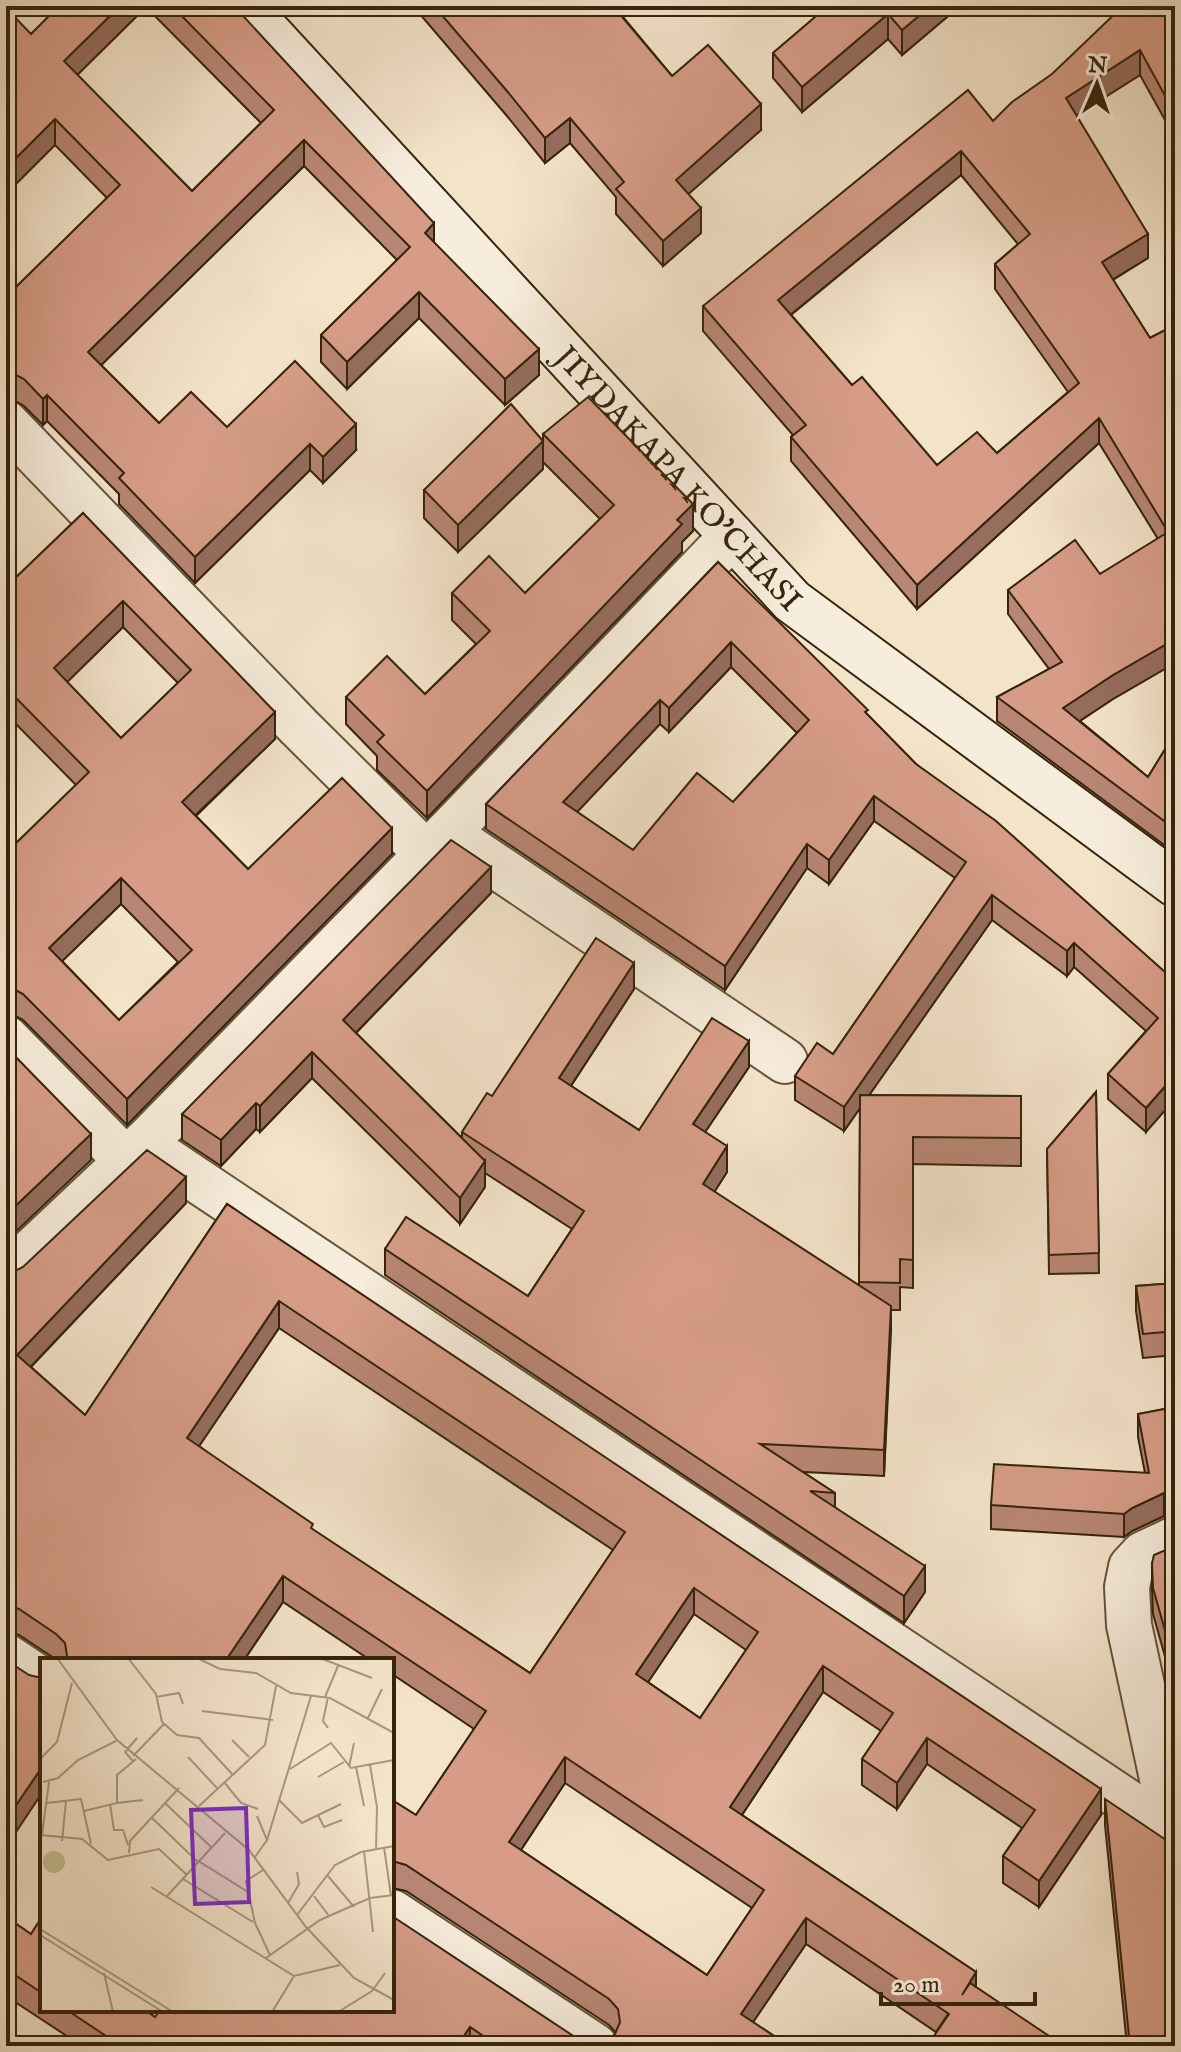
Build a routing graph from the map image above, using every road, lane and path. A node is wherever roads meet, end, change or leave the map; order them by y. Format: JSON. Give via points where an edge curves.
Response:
{"nodes":[{"id":1,"x":244,"y":6,"type":"edge"},
{"id":2,"x":6,"y":423,"type":"edge"},
{"id":3,"x":732,"y":536,"type":"junction"},
{"id":4,"x":437,"y":844,"type":"junction"},
{"id":5,"x":1175,"y":884,"type":"edge"},
{"id":6,"x":6,"y":1038,"type":"edge"},
{"id":7,"x":785,"y":1061,"type":"dead end"},
{"id":8,"x":135,"y":1153,"type":"junction"},
{"id":9,"x":6,"y":1275,"type":"edge"},
{"id":10,"x":1175,"y":1539,"type":"edge"},
{"id":11,"x":6,"y":1656,"type":"edge"},
{"id":12,"x":40,"y":1679,"type":"edge"},
{"id":13,"x":1174,"y":1833,"type":"edge"},
{"id":14,"x":1175,"y":1839,"type":"edge"},
{"id":15,"x":394,"y":1913,"type":"edge"},
{"id":16,"x":595,"y":2046,"type":"edge"}],
"edges":[{"from":1,"to":3,"type":"street","name":"JIYDAKAPA KO'CHASI"},
{"from":2,"to":4,"type":"street","via":[[299,727]]},
{"from":3,"to":4,"type":"street"},
{"from":3,"to":5,"type":"street","name":"JIYDAKAPA KO'CHASI","via":[[792,601]]},
{"from":4,"to":7,"type":"street"},
{"from":4,"to":8,"type":"street"},
{"from":6,"to":8,"type":"street"},
{"from":8,"to":9,"type":"street"},
{"from":8,"to":13,"type":"street"},
{"from":10,"to":13,"type":"street","via":[[1143,1554],[1131,1567],[1127,1587],[1129,1625]]},
{"from":11,"to":12,"type":"street"},
{"from":13,"to":14,"type":"street"},
{"from":15,"to":16,"type":"street"}]}
